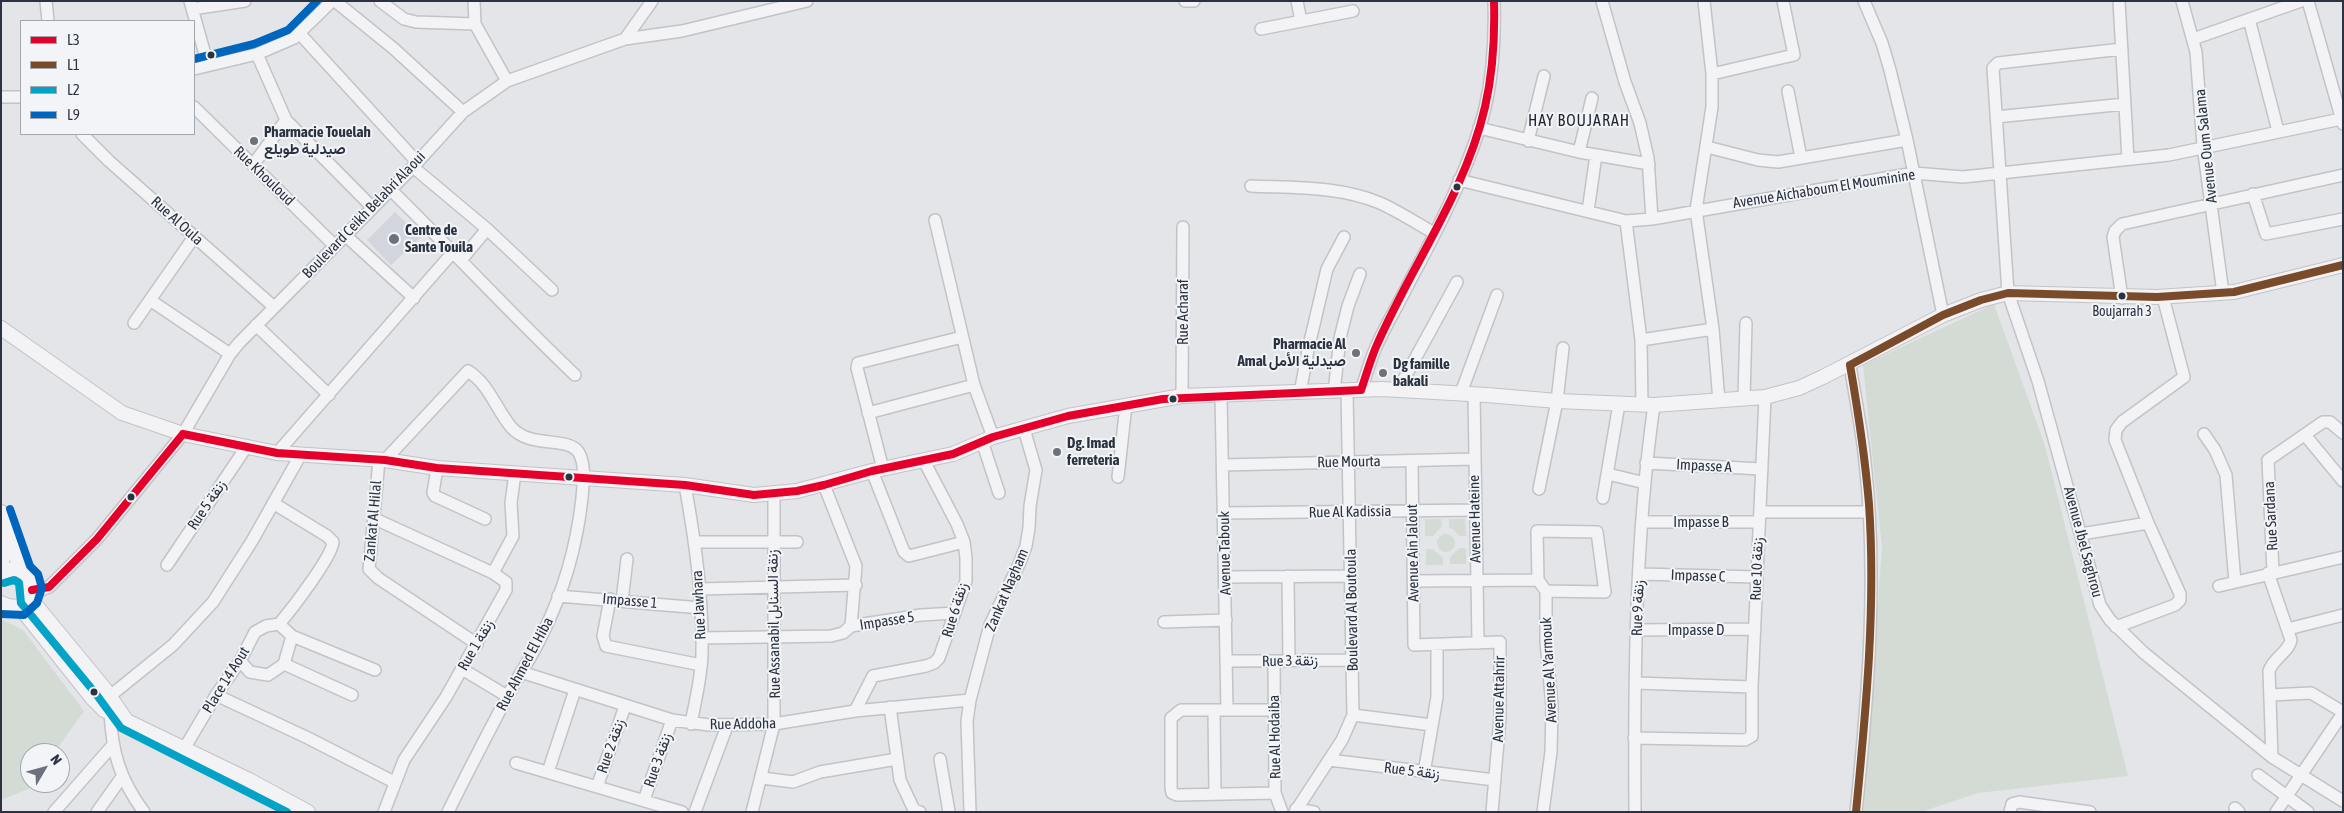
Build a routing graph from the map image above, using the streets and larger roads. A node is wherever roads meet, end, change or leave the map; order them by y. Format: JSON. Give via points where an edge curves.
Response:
{"nodes":[{"id":1,"x":46,"y":1,"type":"edge"},
{"id":2,"x":245,"y":1,"type":"edge"},
{"id":3,"x":334,"y":1,"type":"edge"},
{"id":4,"x":380,"y":1,"type":"edge"},
{"id":5,"x":474,"y":1,"type":"edge"},
{"id":6,"x":652,"y":1,"type":"edge"},
{"id":7,"x":807,"y":1,"type":"edge"},
{"id":8,"x":1185,"y":1,"type":"edge"},
{"id":9,"x":1194,"y":1,"type":"edge"},
{"id":10,"x":1297,"y":1,"type":"edge"},
{"id":11,"x":1494,"y":1,"type":"edge"},
{"id":12,"x":1602,"y":1,"type":"edge"},
{"id":13,"x":1704,"y":1,"type":"edge"},
{"id":14,"x":1782,"y":1,"type":"edge"},
{"id":15,"x":1864,"y":1,"type":"edge"},
{"id":16,"x":2119,"y":1,"type":"edge"},
{"id":17,"x":2182,"y":1,"type":"edge"},
{"id":18,"x":2301,"y":1,"type":"edge"},
{"id":19,"x":2308,"y":1,"type":"edge"},
{"id":20,"x":191,"y":5,"type":"edge"},
{"id":21,"x":1353,"y":11,"type":"dead end"},
{"id":22,"x":2249,"y":18,"type":"junction"},
{"id":23,"x":48,"y":20,"type":"edge"},
{"id":24,"x":1301,"y":21,"type":"junction"},
{"id":25,"x":475,"y":24,"type":"junction"},
{"id":26,"x":1261,"y":29,"type":"dead end"},
{"id":27,"x":300,"y":34,"type":"junction"},
{"id":28,"x":625,"y":39,"type":"junction"},
{"id":29,"x":2193,"y":39,"type":"junction"},
{"id":30,"x":2122,"y":49,"type":"junction"},
{"id":31,"x":257,"y":54,"type":"junction"},
{"id":32,"x":208,"y":65,"type":"junction"},
{"id":33,"x":195,"y":69,"type":"edge"},
{"id":34,"x":1712,"y":74,"type":"junction"},
{"id":35,"x":1544,"y":76,"type":"dead end"},
{"id":36,"x":507,"y":81,"type":"junction"},
{"id":37,"x":1788,"y":91,"type":"dead end"},
{"id":38,"x":3,"y":95,"type":"edge"},
{"id":39,"x":20,"y":97,"type":"edge"},
{"id":40,"x":1592,"y":98,"type":"dead end"},
{"id":41,"x":2125,"y":104,"type":"junction"},
{"id":42,"x":195,"y":108,"type":"edge"},
{"id":43,"x":463,"y":112,"type":"junction"},
{"id":44,"x":1996,"y":117,"type":"junction"},
{"id":45,"x":286,"y":120,"type":"junction"},
{"id":46,"x":2342,"y":122,"type":"edge"},
{"id":47,"x":1479,"y":128,"type":"junction"},
{"id":48,"x":2278,"y":131,"type":"junction"},
{"id":49,"x":83,"y":135,"type":"edge"},
{"id":50,"x":1907,"y":140,"type":"junction"},
{"id":51,"x":1528,"y":141,"type":"junction"},
{"id":52,"x":2203,"y":146,"type":"junction"},
{"id":53,"x":1707,"y":147,"type":"junction"},
{"id":54,"x":1579,"y":152,"type":"junction"},
{"id":55,"x":1596,"y":155,"type":"junction"},
{"id":56,"x":1801,"y":158,"type":"junction"},
{"id":57,"x":2128,"y":159,"type":"junction"},
{"id":58,"x":1648,"y":164,"type":"junction"},
{"id":59,"x":253,"y":165,"type":"junction"},
{"id":60,"x":415,"y":165,"type":"junction"},
{"id":61,"x":2001,"y":172,"type":"junction"},
{"id":62,"x":1914,"y":173,"type":"junction"},
{"id":63,"x":2343,"y":175,"type":"edge"},
{"id":64,"x":1459,"y":180,"type":"junction"},
{"id":65,"x":1251,"y":186,"type":"dead end"},
{"id":66,"x":391,"y":190,"type":"junction"},
{"id":67,"x":2253,"y":194,"type":"junction"},
{"id":68,"x":2212,"y":205,"type":"junction"},
{"id":69,"x":372,"y":207,"type":"junction"},
{"id":70,"x":1696,"y":210,"type":"junction"},
{"id":71,"x":1588,"y":211,"type":"junction"},
{"id":72,"x":1652,"y":219,"type":"junction"},
{"id":73,"x":2343,"y":219,"type":"edge"},
{"id":74,"x":935,"y":220,"type":"dead end"},
{"id":75,"x":1626,"y":221,"type":"junction"},
{"id":76,"x":1183,"y":227,"type":"dead end"},
{"id":77,"x":487,"y":229,"type":"junction"},
{"id":78,"x":1434,"y":233,"type":"junction"},
{"id":79,"x":345,"y":235,"type":"junction"},
{"id":80,"x":194,"y":237,"type":"junction"},
{"id":81,"x":1344,"y":237,"type":"dead end"},
{"id":82,"x":335,"y":246,"type":"junction"},
{"id":83,"x":458,"y":255,"type":"junction"},
{"id":84,"x":2343,"y":265,"type":"edge"},
{"id":85,"x":1360,"y":274,"type":"dead end"},
{"id":86,"x":1457,"y":282,"type":"dead end"},
{"id":87,"x":552,"y":290,"type":"dead end"},
{"id":88,"x":2008,"y":293,"type":"junction"},
{"id":89,"x":2223,"y":293,"type":"junction"},
{"id":90,"x":1497,"y":295,"type":"dead end"},
{"id":91,"x":2163,"y":297,"type":"junction"},
{"id":92,"x":414,"y":298,"type":"junction"},
{"id":93,"x":2122,"y":298,"type":"junction"},
{"id":94,"x":150,"y":300,"type":"junction"},
{"id":95,"x":274,"y":307,"type":"junction"},
{"id":96,"x":1943,"y":314,"type":"junction"},
{"id":97,"x":134,"y":323,"type":"dead end"},
{"id":98,"x":1746,"y":323,"type":"dead end"},
{"id":99,"x":256,"y":325,"type":"junction"},
{"id":100,"x":1,"y":328,"type":"edge"},
{"id":101,"x":1713,"y":329,"type":"junction"},
{"id":102,"x":962,"y":337,"type":"junction"},
{"id":103,"x":1641,"y":340,"type":"junction"},
{"id":104,"x":1563,"y":348,"type":"dead end"},
{"id":105,"x":230,"y":354,"type":"junction"},
{"id":106,"x":1850,"y":365,"type":"junction"},
{"id":107,"x":575,"y":375,"type":"dead end"},
{"id":108,"x":974,"y":385,"type":"junction"},
{"id":109,"x":1398,"y":390,"type":"junction"},
{"id":110,"x":1347,"y":391,"type":"junction"},
{"id":111,"x":1300,"y":393,"type":"junction"},
{"id":112,"x":1467,"y":394,"type":"junction"},
{"id":113,"x":329,"y":395,"type":"junction"},
{"id":114,"x":1182,"y":396,"type":"junction"},
{"id":115,"x":1221,"y":396,"type":"junction"},
{"id":116,"x":1765,"y":397,"type":"junction"},
{"id":117,"x":1744,"y":398,"type":"junction"},
{"id":118,"x":1557,"y":401,"type":"junction"},
{"id":119,"x":1720,"y":401,"type":"junction"},
{"id":120,"x":1619,"y":404,"type":"junction"},
{"id":121,"x":1648,"y":404,"type":"junction"},
{"id":122,"x":1126,"y":405,"type":"junction"},
{"id":123,"x":868,"y":414,"type":"junction"},
{"id":124,"x":1024,"y":429,"type":"junction"},
{"id":125,"x":2343,"y":433,"type":"edge"},
{"id":126,"x":183,"y":434,"type":"junction"},
{"id":127,"x":2204,"y":434,"type":"dead end"},
{"id":128,"x":2305,"y":435,"type":"junction"},
{"id":129,"x":988,"y":439,"type":"junction"},
{"id":130,"x":247,"y":446,"type":"junction"},
{"id":131,"x":277,"y":453,"type":"junction"},
{"id":132,"x":301,"y":454,"type":"junction"},
{"id":133,"x":1474,"y":459,"type":"junction"},
{"id":134,"x":382,"y":460,"type":"junction"},
{"id":135,"x":1412,"y":460,"type":"junction"},
{"id":136,"x":924,"y":461,"type":"junction"},
{"id":137,"x":1349,"y":462,"type":"junction"},
{"id":138,"x":1646,"y":463,"type":"junction"},
{"id":139,"x":1223,"y":465,"type":"junction"},
{"id":140,"x":437,"y":468,"type":"junction"},
{"id":141,"x":1762,"y":469,"type":"junction"},
{"id":142,"x":877,"y":470,"type":"junction"},
{"id":143,"x":515,"y":473,"type":"junction"},
{"id":144,"x":1608,"y":474,"type":"junction"},
{"id":145,"x":1118,"y":477,"type":"dead end"},
{"id":146,"x":584,"y":478,"type":"junction"},
{"id":147,"x":2343,"y":481,"type":"edge"},
{"id":148,"x":1645,"y":483,"type":"junction"},
{"id":149,"x":685,"y":485,"type":"junction"},
{"id":150,"x":824,"y":485,"type":"junction"},
{"id":151,"x":1539,"y":489,"type":"dead end"},
{"id":152,"x":999,"y":493,"type":"dead end"},
{"id":153,"x":774,"y":494,"type":"junction"},
{"id":154,"x":1603,"y":498,"type":"dead end"},
{"id":155,"x":273,"y":504,"type":"junction"},
{"id":156,"x":1412,"y":510,"type":"junction"},
{"id":157,"x":1475,"y":510,"type":"junction"},
{"id":158,"x":1,"y":512,"type":"edge"},
{"id":159,"x":1350,"y":512,"type":"junction"},
{"id":160,"x":1869,"y":512,"type":"junction"},
{"id":161,"x":1224,"y":513,"type":"junction"},
{"id":162,"x":1760,"y":517,"type":"junction"},
{"id":163,"x":373,"y":518,"type":"junction"},
{"id":164,"x":485,"y":519,"type":"dead end"},
{"id":165,"x":1642,"y":522,"type":"junction"},
{"id":166,"x":2148,"y":522,"type":"junction"},
{"id":167,"x":6,"y":526,"type":"junction"},
{"id":168,"x":2081,"y":534,"type":"junction"},
{"id":169,"x":695,"y":542,"type":"junction"},
{"id":170,"x":773,"y":542,"type":"junction"},
{"id":171,"x":797,"y":542,"type":"dead end"},
{"id":172,"x":964,"y":542,"type":"junction"},
{"id":173,"x":2343,"y":557,"type":"edge"},
{"id":174,"x":627,"y":559,"type":"dead end"},
{"id":175,"x":167,"y":565,"type":"dead end"},
{"id":176,"x":21,"y":571,"type":"junction"},
{"id":177,"x":1,"y":572,"type":"edge"},
{"id":178,"x":2271,"y":572,"type":"junction"},
{"id":179,"x":493,"y":573,"type":"junction"},
{"id":180,"x":1640,"y":574,"type":"junction"},
{"id":181,"x":1288,"y":576,"type":"junction"},
{"id":182,"x":1351,"y":576,"type":"junction"},
{"id":183,"x":1225,"y":577,"type":"junction"},
{"id":184,"x":1757,"y":578,"type":"junction"},
{"id":185,"x":1538,"y":580,"type":"junction"},
{"id":186,"x":1414,"y":581,"type":"junction"},
{"id":187,"x":1476,"y":581,"type":"junction"},
{"id":188,"x":2235,"y":582,"type":"junction"},
{"id":189,"x":856,"y":585,"type":"junction"},
{"id":190,"x":2219,"y":586,"type":"dead end"},
{"id":191,"x":773,"y":587,"type":"junction"},
{"id":192,"x":700,"y":588,"type":"junction"},
{"id":193,"x":1546,"y":591,"type":"junction"},
{"id":194,"x":558,"y":596,"type":"junction"},
{"id":195,"x":27,"y":598,"type":"junction"},
{"id":196,"x":610,"y":599,"type":"junction"},
{"id":197,"x":622,"y":601,"type":"junction"},
{"id":198,"x":1,"y":603,"type":"edge"},
{"id":199,"x":701,"y":608,"type":"junction"},
{"id":200,"x":955,"y":613,"type":"junction"},
{"id":201,"x":2343,"y":615,"type":"edge"},
{"id":202,"x":1226,"y":620,"type":"junction"},
{"id":203,"x":1164,"y":622,"type":"dead end"},
{"id":204,"x":279,"y":624,"type":"junction"},
{"id":205,"x":851,"y":626,"type":"junction"},
{"id":206,"x":2116,"y":627,"type":"junction"},
{"id":207,"x":2288,"y":628,"type":"junction"},
{"id":208,"x":1755,"y":629,"type":"junction"},
{"id":209,"x":1637,"y":630,"type":"junction"},
{"id":210,"x":292,"y":636,"type":"junction"},
{"id":211,"x":774,"y":636,"type":"junction"},
{"id":212,"x":701,"y":638,"type":"junction"},
{"id":213,"x":1478,"y":643,"type":"junction"},
{"id":214,"x":477,"y":644,"type":"junction"},
{"id":215,"x":1414,"y":646,"type":"joint"},
{"id":216,"x":1437,"y":646,"type":"junction"},
{"id":217,"x":1352,"y":660,"type":"junction"},
{"id":218,"x":240,"y":661,"type":"junction"},
{"id":219,"x":1227,"y":661,"type":"junction"},
{"id":220,"x":1274,"y":661,"type":"junction"},
{"id":221,"x":1289,"y":661,"type":"junction"},
{"id":222,"x":284,"y":664,"type":"junction"},
{"id":223,"x":701,"y":666,"type":"junction"},
{"id":224,"x":462,"y":669,"type":"junction"},
{"id":225,"x":375,"y":670,"type":"dead end"},
{"id":226,"x":521,"y":672,"type":"junction"},
{"id":227,"x":1636,"y":684,"type":"junction"},
{"id":228,"x":1752,"y":687,"type":"junction"},
{"id":229,"x":574,"y":690,"type":"junction"},
{"id":230,"x":216,"y":695,"type":"junction"},
{"id":231,"x":352,"y":695,"type":"dead end"},
{"id":232,"x":2270,"y":695,"type":"junction"},
{"id":233,"x":507,"y":696,"type":"junction"},
{"id":234,"x":970,"y":700,"type":"junction"},
{"id":235,"x":112,"y":705,"type":"junction"},
{"id":236,"x":625,"y":706,"type":"junction"},
{"id":237,"x":890,"y":707,"type":"junction"},
{"id":238,"x":1214,"y":710,"type":"junction"},
{"id":239,"x":1227,"y":710,"type":"junction"},
{"id":240,"x":1274,"y":710,"type":"junction"},
{"id":241,"x":855,"y":711,"type":"junction"},
{"id":242,"x":2343,"y":712,"type":"edge"},
{"id":243,"x":1353,"y":715,"type":"junction"},
{"id":244,"x":672,"y":720,"type":"junction"},
{"id":245,"x":691,"y":724,"type":"junction"},
{"id":246,"x":774,"y":724,"type":"junction"},
{"id":247,"x":1432,"y":725,"type":"junction"},
{"id":248,"x":727,"y":726,"type":"junction"},
{"id":249,"x":1634,"y":738,"type":"junction"},
{"id":250,"x":112,"y":746,"type":"junction"},
{"id":251,"x":184,"y":749,"type":"junction"},
{"id":252,"x":2272,"y":757,"type":"junction"},
{"id":253,"x":897,"y":758,"type":"junction"},
{"id":254,"x":940,"y":760,"type":"dead end"},
{"id":255,"x":1329,"y":760,"type":"junction"},
{"id":256,"x":516,"y":764,"type":"dead end"},
{"id":257,"x":548,"y":772,"type":"junction"},
{"id":258,"x":1424,"y":773,"type":"junction"},
{"id":259,"x":2258,"y":775,"type":"dead end"},
{"id":260,"x":2300,"y":775,"type":"junction"},
{"id":261,"x":122,"y":777,"type":"junction"},
{"id":262,"x":762,"y":778,"type":"junction"},
{"id":263,"x":1495,"y":780,"type":"junction"},
{"id":264,"x":394,"y":782,"type":"junction"},
{"id":265,"x":597,"y":787,"type":"junction"},
{"id":266,"x":1275,"y":793,"type":"junction"},
{"id":267,"x":1215,"y":794,"type":"junction"},
{"id":268,"x":2286,"y":796,"type":"junction"},
{"id":269,"x":644,"y":800,"type":"junction"},
{"id":270,"x":2343,"y":801,"type":"edge"},
{"id":271,"x":301,"y":810,"type":"edge"},
{"id":272,"x":1296,"y":810,"type":"edge"},
{"id":273,"x":916,"y":811,"type":"edge"},
{"id":274,"x":54,"y":812,"type":"edge"},
{"id":275,"x":97,"y":812,"type":"edge"},
{"id":276,"x":144,"y":812,"type":"edge"},
{"id":277,"x":384,"y":812,"type":"edge"},
{"id":278,"x":448,"y":812,"type":"edge"},
{"id":279,"x":682,"y":812,"type":"edge"},
{"id":280,"x":695,"y":812,"type":"edge"},
{"id":281,"x":752,"y":812,"type":"edge"},
{"id":282,"x":949,"y":812,"type":"edge"},
{"id":283,"x":970,"y":812,"type":"edge"},
{"id":284,"x":1282,"y":812,"type":"edge"},
{"id":285,"x":1314,"y":812,"type":"edge"},
{"id":286,"x":1492,"y":812,"type":"edge"},
{"id":287,"x":1543,"y":812,"type":"edge"},
{"id":288,"x":1635,"y":812,"type":"edge"},
{"id":289,"x":1856,"y":812,"type":"edge"},
{"id":290,"x":2010,"y":812,"type":"edge"},
{"id":291,"x":2090,"y":812,"type":"edge"},
{"id":292,"x":2276,"y":812,"type":"edge"},
{"id":293,"x":2308,"y":812,"type":"edge"}],
"edges":[{"from":1,"to":23,"type":"street"},
{"from":2,"to":20,"type":"street"},
{"from":3,"to":27,"type":"street"},
{"from":3,"to":43,"type":"street","via":[[393,48]]},
{"from":4,"to":25,"type":"street","via":[[404,19],[439,24]]},
{"from":5,"to":25,"type":"street"},
{"from":6,"to":28,"type":"street"},
{"from":7,"to":28,"type":"street","name":"Boulevard Ceikh Belabri Alaoui","via":[[682,32]]},
{"from":8,"to":9,"type":"street"},
{"from":10,"to":24,"type":"street"},
{"from":11,"to":47,"type":"street","via":[[1489,80]]},
{"from":12,"to":58,"type":"street","via":[[1640,123]]},
{"from":13,"to":34,"type":"street"},
{"from":14,"to":34,"type":"street","via":[[1794,55]]},
{"from":15,"to":50,"type":"street","via":[[1882,43]]},
{"from":16,"to":30,"type":"street"},
{"from":17,"to":29,"type":"street","name":"Avenue Oum Salama"},
{"from":18,"to":22,"type":"street"},
{"from":19,"to":46,"type":"street"},
{"from":20,"to":32,"type":"street"},
{"from":21,"to":24,"type":"street"},
{"from":22,"to":29,"type":"street"},
{"from":22,"to":48,"type":"street"},
{"from":24,"to":26,"type":"street"},
{"from":25,"to":36,"type":"street"},
{"from":27,"to":31,"type":"street"},
{"from":27,"to":60,"type":"street"},
{"from":28,"to":36,"type":"street","name":"Boulevard Ceikh Belabri Alaoui"},
{"from":29,"to":52,"type":"street","name":"Avenue Oum Salama"},
{"from":30,"to":41,"type":"street"},
{"from":30,"to":44,"type":"street","name":"Avenue Jbel Saghrou","via":[[1998,63],[1993,68]]},
{"from":31,"to":32,"type":"street"},
{"from":31,"to":45,"type":"street"},
{"from":32,"to":33,"type":"street"},
{"from":34,"to":53,"type":"street"},
{"from":35,"to":51,"type":"street"},
{"from":36,"to":43,"type":"street","name":"Boulevard Ceikh Belabri Alaoui"},
{"from":37,"to":56,"type":"street"},
{"from":38,"to":39,"type":"street"},
{"from":40,"to":54,"type":"street"},
{"from":41,"to":44,"type":"street"},
{"from":41,"to":57,"type":"street"},
{"from":42,"to":59,"type":"street","name":"Rue Khouloud"},
{"from":43,"to":60,"type":"street","name":"Boulevard Ceikh Belabri Alaoui"},
{"from":44,"to":61,"type":"street","name":"Avenue Jbel Saghrou"},
{"from":45,"to":59,"type":"street"},
{"from":45,"to":69,"type":"street"},
{"from":46,"to":48,"type":"street","name":"Avenue Aichaboum El Mouminine"},
{"from":47,"to":51,"type":"street"},
{"from":47,"to":64,"type":"street"},
{"from":48,"to":52,"type":"street","name":"Avenue Aichaboum El Mouminine"},
{"from":49,"to":80,"type":"street","name":"Rue Al Oula"},
{"from":50,"to":56,"type":"street"},
{"from":50,"to":62,"type":"street"},
{"from":51,"to":54,"type":"street"},
{"from":52,"to":57,"type":"street","name":"Avenue Aichaboum El Mouminine","via":[[2169,155]]},
{"from":52,"to":68,"type":"street","name":"Avenue Oum Salama"},
{"from":53,"to":56,"type":"street","via":[[1758,160],[1778,162]]},
{"from":53,"to":70,"type":"street"},
{"from":54,"to":55,"type":"street"},
{"from":55,"to":58,"type":"street"},
{"from":55,"to":71,"type":"street"},
{"from":57,"to":61,"type":"street","name":"Avenue Aichaboum El Mouminine"},
{"from":58,"to":72,"type":"street"},
{"from":59,"to":82,"type":"street","name":"Rue Khouloud"},
{"from":60,"to":66,"type":"street","name":"Boulevard Ceikh Belabri Alaoui"},
{"from":60,"to":77,"type":"street"},
{"from":61,"to":62,"type":"street","name":"Avenue Aichaboum El Mouminine","via":[[1963,177]]},
{"from":61,"to":88,"type":"street","name":"Avenue Jbel Saghrou"},
{"from":62,"to":70,"type":"street","name":"Avenue Aichaboum El Mouminine"},
{"from":62,"to":96,"type":"street"},
{"from":63,"to":67,"type":"street"},
{"from":64,"to":71,"type":"street","name":"Avenue Aichaboum El Mouminine"},
{"from":64,"to":78,"type":"street"},
{"from":65,"to":78,"type":"street","via":[[1327,189],[1380,203]]},
{"from":66,"to":69,"type":"street","name":"Boulevard Ceikh Belabri Alaoui"},
{"from":66,"to":83,"type":"street"},
{"from":67,"to":68,"type":"street"},
{"from":67,"to":73,"type":"street","via":[[2266,234]]},
{"from":68,"to":89,"type":"street","name":"Avenue Oum Salama"},
{"from":68,"to":93,"type":"street","via":[[2118,226],[2113,236]]},
{"from":69,"to":79,"type":"street","name":"Boulevard Ceikh Belabri Alaoui"},
{"from":70,"to":72,"type":"street","name":"Avenue Aichaboum El Mouminine"},
{"from":70,"to":101,"type":"street"},
{"from":71,"to":75,"type":"street","name":"Avenue Aichaboum El Mouminine"},
{"from":72,"to":75,"type":"street","name":"Avenue Aichaboum El Mouminine"},
{"from":74,"to":102,"type":"street"},
{"from":75,"to":103,"type":"street","name":"Rue 9 زنقة"},
{"from":76,"to":114,"type":"street","name":"Rue Acharaf"},
{"from":77,"to":83,"type":"street"},
{"from":77,"to":87,"type":"street"},
{"from":78,"to":110,"type":"street","via":[[1376,347]]},
{"from":79,"to":82,"type":"street","name":"Boulevard Ceikh Belabri Alaoui"},
{"from":79,"to":92,"type":"street"},
{"from":80,"to":94,"type":"street"},
{"from":80,"to":95,"type":"street","name":"Rue Al Oula"},
{"from":81,"to":111,"type":"street","via":[[1327,269]]},
{"from":82,"to":95,"type":"street","name":"Boulevard Ceikh Belabri Alaoui"},
{"from":83,"to":92,"type":"street"},
{"from":83,"to":107,"type":"street"},
{"from":84,"to":89,"type":"street"},
{"from":85,"to":110,"type":"street","via":[[1340,338]]},
{"from":86,"to":109,"type":"street"},
{"from":88,"to":93,"type":"street"},
{"from":88,"to":96,"type":"street"},
{"from":88,"to":168,"type":"street","name":"Avenue Jbel Saghrou","via":[[2038,381]]},
{"from":89,"to":91,"type":"street"},
{"from":90,"to":112,"type":"street"},
{"from":91,"to":93,"type":"street"},
{"from":91,"to":166,"type":"street","via":[[2184,377],[2122,422],[2116,430],[2115,440]]},
{"from":92,"to":113,"type":"street"},
{"from":94,"to":97,"type":"street"},
{"from":94,"to":105,"type":"street"},
{"from":95,"to":99,"type":"street","name":"Boulevard Ceikh Belabri Alaoui"},
{"from":96,"to":106,"type":"street"},
{"from":98,"to":117,"type":"street"},
{"from":99,"to":105,"type":"street","name":"Boulevard Ceikh Belabri Alaoui"},
{"from":99,"to":113,"type":"street"},
{"from":100,"to":126,"type":"street","via":[[122,413]]},
{"from":101,"to":103,"type":"street"},
{"from":101,"to":119,"type":"street"},
{"from":102,"to":108,"type":"street"},
{"from":102,"to":123,"type":"street","via":[[858,364]]},
{"from":103,"to":121,"type":"street","name":"Rue 9 زنقة"},
{"from":104,"to":118,"type":"street"},
{"from":105,"to":126,"type":"street","name":"Boulevard Ceikh Belabri Alaoui"},
{"from":106,"to":116,"type":"street","via":[[1799,388]]},
{"from":106,"to":160,"type":"street"},
{"from":108,"to":123,"type":"street"},
{"from":108,"to":129,"type":"street"},
{"from":109,"to":110,"type":"street"},
{"from":109,"to":112,"type":"street"},
{"from":110,"to":111,"type":"street"},
{"from":110,"to":137,"type":"street","name":"Boulevard Al Boutoula"},
{"from":111,"to":115,"type":"street"},
{"from":112,"to":118,"type":"street"},
{"from":112,"to":133,"type":"street","name":"Avenue Hateine"},
{"from":113,"to":131,"type":"street"},
{"from":114,"to":115,"type":"street"},
{"from":114,"to":122,"type":"street"},
{"from":115,"to":139,"type":"street","name":"Avenue Tabouk"},
{"from":116,"to":117,"type":"street"},
{"from":116,"to":141,"type":"street","name":"Rue 10 زنقة"},
{"from":117,"to":119,"type":"street"},
{"from":118,"to":120,"type":"street"},
{"from":118,"to":151,"type":"street"},
{"from":119,"to":121,"type":"street"},
{"from":120,"to":121,"type":"street"},
{"from":120,"to":144,"type":"street"},
{"from":121,"to":138,"type":"street","name":"Rue 9 زنقة"},
{"from":122,"to":124,"type":"street","via":[[1068,416]]},
{"from":122,"to":145,"type":"street"},
{"from":123,"to":142,"type":"street"},
{"from":124,"to":129,"type":"street"},
{"from":124,"to":234,"type":"street","name":"Zankat Nagham","via":[[1036,470],[1026,546],[990,624]]},
{"from":125,"to":128,"type":"street","via":[[2326,421]]},
{"from":126,"to":130,"type":"street"},
{"from":126,"to":195,"type":"street","name":"Boulevard Ceikh Belabri Alaoui","via":[[98,540],[49,587]]},
{"from":127,"to":188,"type":"street","via":[[2226,475]]},
{"from":128,"to":147,"type":"street"},
{"from":128,"to":178,"type":"street","name":"Rue Sardana","via":[[2268,460]]},
{"from":129,"to":136,"type":"street","via":[[953,454]]},
{"from":129,"to":152,"type":"street"},
{"from":130,"to":131,"type":"street"},
{"from":130,"to":175,"type":"street","name":"Rue 5 زنقة"},
{"from":131,"to":132,"type":"street"},
{"from":132,"to":134,"type":"street"},
{"from":132,"to":155,"type":"street"},
{"from":133,"to":135,"type":"street","name":"Rue Mourta"},
{"from":133,"to":157,"type":"street","name":"Avenue Hateine"},
{"from":134,"to":140,"type":"street"},
{"from":134,"to":146,"type":"street","name":"Rue Ahmed El Hiba","via":[[468,371],[487,389],[521,436],[534,441],[568,444],[575,449],[582,460]]},
{"from":134,"to":163,"type":"street","name":"Zankat Al Hilal"},
{"from":135,"to":137,"type":"street","name":"Rue Mourta"},
{"from":135,"to":156,"type":"street","name":"Avenue Ain Jalout"},
{"from":136,"to":142,"type":"street"},
{"from":136,"to":172,"type":"street","name":"Rue 6 زنقة"},
{"from":137,"to":139,"type":"street","name":"Rue Mourta"},
{"from":137,"to":159,"type":"street","name":"Boulevard Al Boutoula"},
{"from":138,"to":141,"type":"street","name":"Impasse A"},
{"from":138,"to":148,"type":"street","name":"Rue 9 زنقة"},
{"from":139,"to":161,"type":"street","name":"Avenue Tabouk"},
{"from":140,"to":143,"type":"street"},
{"from":140,"to":164,"type":"street","via":[[435,496]]},
{"from":141,"to":162,"type":"street","name":"Rue 10 زنقة"},
{"from":142,"to":150,"type":"street"},
{"from":142,"to":172,"type":"street","via":[[904,552],[909,556]]},
{"from":143,"to":146,"type":"street"},
{"from":143,"to":179,"type":"street","via":[[510,504],[513,536]]},
{"from":144,"to":148,"type":"street"},
{"from":144,"to":154,"type":"street"},
{"from":146,"to":149,"type":"street"},
{"from":146,"to":194,"type":"street","name":"Rue Ahmed El Hiba","via":[[580,520]]},
{"from":148,"to":165,"type":"street","name":"Rue 9 زنقة"},
{"from":149,"to":153,"type":"street"},
{"from":149,"to":169,"type":"street","name":"Rue Jawhara"},
{"from":150,"to":153,"type":"street"},
{"from":150,"to":189,"type":"street","via":[[853,556]]},
{"from":153,"to":170,"type":"street","name":"Rue Assanabil زنقة السنابل"},
{"from":155,"to":204,"type":"street","via":[[333,542],[313,578]]},
{"from":155,"to":235,"type":"street","via":[[232,575],[202,616]]},
{"from":156,"to":157,"type":"street","name":"Rue Al Kadissia"},
{"from":156,"to":159,"type":"street","name":"Rue Al Kadissia"},
{"from":156,"to":186,"type":"street","name":"Avenue Ain Jalout"},
{"from":157,"to":187,"type":"street","name":"Avenue Hateine"},
{"from":158,"to":167,"type":"street"},
{"from":159,"to":161,"type":"street","name":"Rue Al Kadissia"},
{"from":159,"to":182,"type":"street","name":"Boulevard Al Boutoula"},
{"from":160,"to":162,"type":"street","name":"Impasse B"},
{"from":160,"to":289,"type":"street","via":[[1866,713]]},
{"from":161,"to":183,"type":"street","name":"Avenue Tabouk"},
{"from":162,"to":165,"type":"street","name":"Impasse B"},
{"from":162,"to":184,"type":"street","name":"Rue 10 زنقة"},
{"from":163,"to":179,"type":"street"},
{"from":163,"to":214,"type":"street","name":"Zankat Al Hilal","via":[[371,573]]},
{"from":165,"to":180,"type":"street","name":"Rue 9 زنقة"},
{"from":166,"to":168,"type":"street"},
{"from":166,"to":206,"type":"street","via":[[2181,598],[2174,605]]},
{"from":167,"to":176,"type":"street"},
{"from":167,"to":177,"type":"street"},
{"from":168,"to":206,"type":"street","name":"Avenue Jbel Saghrou","via":[[2096,597]]},
{"from":169,"to":170,"type":"street"},
{"from":169,"to":192,"type":"street","name":"Rue Jawhara"},
{"from":170,"to":171,"type":"street"},
{"from":170,"to":191,"type":"street","name":"Rue Assanabil زنقة السنابل"},
{"from":172,"to":200,"type":"street","name":"Rue 6 زنقة","via":[[966,581]]},
{"from":173,"to":178,"type":"street"},
{"from":174,"to":197,"type":"street"},
{"from":176,"to":177,"type":"street"},
{"from":176,"to":195,"type":"street","via":[[30,579]]},
{"from":178,"to":188,"type":"street"},
{"from":178,"to":207,"type":"street","name":"Rue Sardana"},
{"from":179,"to":214,"type":"street","name":"Rue 1 زنقة","via":[[506,582],[506,590]]},
{"from":180,"to":184,"type":"street","name":"Impasse C"},
{"from":180,"to":209,"type":"street","name":"Rue 9 زنقة"},
{"from":181,"to":182,"type":"street"},
{"from":181,"to":183,"type":"street"},
{"from":181,"to":221,"type":"street"},
{"from":182,"to":217,"type":"street","name":"Boulevard Al Boutoula"},
{"from":183,"to":202,"type":"street","name":"Avenue Tabouk"},
{"from":184,"to":208,"type":"street","name":"Rue 10 زنقة"},
{"from":185,"to":187,"type":"street"},
{"from":185,"to":193,"type":"street"},
{"from":185,"to":193,"type":"street","via":[[1537,531],[1598,532],[1605,592]]},
{"from":186,"to":187,"type":"street"},
{"from":186,"to":215,"type":"street","name":"Avenue Ain Jalout"},
{"from":187,"to":213,"type":"street","name":"Avenue Hateine"},
{"from":188,"to":190,"type":"street"},
{"from":189,"to":191,"type":"street"},
{"from":189,"to":205,"type":"street"},
{"from":191,"to":192,"type":"street"},
{"from":191,"to":211,"type":"street","name":"Rue Assanabil زنقة السنابل"},
{"from":192,"to":199,"type":"street","name":"Rue Jawhara"},
{"from":193,"to":287,"type":"street","name":"Avenue Al Yarmouk","via":[[1546,642],[1552,706],[1551,752]]},
{"from":194,"to":196,"type":"street","name":"Impasse 1"},
{"from":194,"to":226,"type":"street","name":"Rue Ahmed El Hiba","via":[[542,635]]},
{"from":195,"to":198,"type":"street","via":[[7,606]]},
{"from":195,"to":235,"type":"street","via":[[92,698]]},
{"from":196,"to":197,"type":"street","name":"Impasse 1"},
{"from":196,"to":223,"type":"street","via":[[603,636],[606,646]]},
{"from":197,"to":199,"type":"street","name":"Impasse 1"},
{"from":199,"to":212,"type":"street","name":"Rue Jawhara"},
{"from":200,"to":205,"type":"street","name":"Impasse 5"},
{"from":200,"to":241,"type":"street","name":"Rue 6 زنقة","via":[[944,646],[934,663],[872,676]]},
{"from":201,"to":207,"type":"street"},
{"from":202,"to":203,"type":"street"},
{"from":202,"to":219,"type":"street","name":"Avenue Tabouk"},
{"from":204,"to":210,"type":"street"},
{"from":204,"to":218,"type":"street","name":"Place 14 Aout","via":[[255,632]]},
{"from":205,"to":211,"type":"street","name":"Impasse 5","via":[[831,636]]},
{"from":206,"to":252,"type":"street","name":"Avenue Jbel Saghrou","via":[[2144,654]]},
{"from":207,"to":232,"type":"street","via":[[2291,643],[2269,670]]},
{"from":208,"to":209,"type":"street","name":"Impasse D"},
{"from":208,"to":228,"type":"street","name":"Rue 10 زنقة"},
{"from":209,"to":227,"type":"street","name":"Rue 9 زنقة"},
{"from":210,"to":222,"type":"street"},
{"from":210,"to":225,"type":"street"},
{"from":211,"to":212,"type":"street","name":"Impasse 5"},
{"from":211,"to":246,"type":"street","name":"Rue Assanabil زنقة السنابل"},
{"from":212,"to":223,"type":"street","name":"Rue Jawhara"},
{"from":213,"to":216,"type":"street","name":"Avenue Attahrir"},
{"from":213,"to":263,"type":"street","name":"Avenue Attahrir","via":[[1500,642],[1500,718]]},
{"from":214,"to":224,"type":"street","name":"Rue 1 زنقة"},
{"from":215,"to":216,"type":"street","name":"Avenue Attahrir"},
{"from":216,"to":247,"type":"street","via":[[1437,697]]},
{"from":217,"to":221,"type":"street","name":"Rue 3 زنقة"},
{"from":217,"to":243,"type":"street","name":"Boulevard Al Boutoula"},
{"from":218,"to":222,"type":"street","via":[[250,672],[268,676]]},
{"from":218,"to":230,"type":"street","name":"Place 14 Aout"},
{"from":219,"to":220,"type":"street","name":"Rue 3 زنقة"},
{"from":219,"to":239,"type":"street","name":"Avenue Tabouk"},
{"from":220,"to":221,"type":"street","name":"Rue 3 زنقة"},
{"from":220,"to":240,"type":"street","name":"Rue Al Hodaiba"},
{"from":222,"to":231,"type":"street"},
{"from":223,"to":245,"type":"street","name":"Rue Jawhara"},
{"from":224,"to":233,"type":"street"},
{"from":224,"to":264,"type":"street","name":"Rue 1 زنقة","via":[[404,760]]},
{"from":226,"to":229,"type":"street","name":"Rue Addoha"},
{"from":226,"to":233,"type":"street","name":"Rue Ahmed El Hiba"},
{"from":227,"to":228,"type":"street"},
{"from":227,"to":249,"type":"street","name":"Rue 9 زنقة"},
{"from":228,"to":249,"type":"street","name":"Rue 10 زنقة","via":[[1753,733],[1749,739]]},
{"from":229,"to":236,"type":"street","name":"Rue Addoha"},
{"from":229,"to":257,"type":"street"},
{"from":230,"to":251,"type":"street","name":"Place 14 Aout"},
{"from":230,"to":264,"type":"street"},
{"from":232,"to":242,"type":"street","via":[[2306,692]]},
{"from":232,"to":252,"type":"street"},
{"from":233,"to":278,"type":"street","name":"Rue Ahmed El Hiba"},
{"from":234,"to":237,"type":"street","name":"Rue Addoha"},
{"from":234,"to":283,"type":"street","name":"Zankat Nagham","via":[[966,721]]},
{"from":235,"to":250,"type":"street"},
{"from":235,"to":251,"type":"street","via":[[127,720]]},
{"from":236,"to":244,"type":"street","name":"Rue Addoha"},
{"from":236,"to":265,"type":"street","name":"Rue 2 زنقة"},
{"from":237,"to":241,"type":"street","name":"Rue Addoha"},
{"from":237,"to":253,"type":"street"},
{"from":238,"to":239,"type":"street"},
{"from":238,"to":267,"type":"street"},
{"from":238,"to":267,"type":"street","via":[[1181,710],[1172,718],[1171,788],[1177,795]]},
{"from":239,"to":240,"type":"street"},
{"from":240,"to":266,"type":"street","name":"Rue Al Hodaiba"},
{"from":241,"to":246,"type":"street","name":"Rue Addoha"},
{"from":242,"to":260,"type":"street"},
{"from":243,"to":247,"type":"street"},
{"from":243,"to":255,"type":"street","name":"Boulevard Al Boutoula"},
{"from":244,"to":245,"type":"street","name":"Rue Addoha"},
{"from":244,"to":269,"type":"street","name":"Rue 3 زنقة"},
{"from":245,"to":248,"type":"street","name":"Rue Addoha"},
{"from":246,"to":248,"type":"street","name":"Rue Addoha"},
{"from":246,"to":262,"type":"street","name":"Rue Assanabil زنقة السنابل"},
{"from":247,"to":258,"type":"street"},
{"from":248,"to":280,"type":"street"},
{"from":249,"to":288,"type":"street","name":"Rue 9 زنقة"},
{"from":250,"to":261,"type":"street"},
{"from":250,"to":274,"type":"street"},
{"from":251,"to":271,"type":"street","via":[[249,780]]},
{"from":252,"to":260,"type":"street","name":"Avenue Jbel Saghrou"},
{"from":253,"to":262,"type":"street","via":[[820,772],[793,782]]},
{"from":253,"to":273,"type":"street","via":[[900,780]]},
{"from":254,"to":282,"type":"street"},
{"from":255,"to":258,"type":"street","name":"Rue 5 زنقة"},
{"from":255,"to":272,"type":"street","name":"Boulevard Al Boutoula"},
{"from":256,"to":257,"type":"street"},
{"from":257,"to":265,"type":"street"},
{"from":258,"to":263,"type":"street","name":"Rue 5 زنقة"},
{"from":259,"to":268,"type":"street"},
{"from":260,"to":268,"type":"street"},
{"from":260,"to":270,"type":"street","name":"Avenue Jbel Saghrou"},
{"from":261,"to":275,"type":"street"},
{"from":261,"to":276,"type":"street"},
{"from":262,"to":281,"type":"street","name":"Rue Assanabil زنقة السنابل"},
{"from":263,"to":286,"type":"street","name":"Avenue Attahrir"},
{"from":264,"to":277,"type":"street","name":"Rue 1 زنقة"},
{"from":265,"to":269,"type":"street"},
{"from":266,"to":267,"type":"street"},
{"from":266,"to":284,"type":"street","name":"Rue Al Hodaiba"},
{"from":268,"to":292,"type":"street"},
{"from":268,"to":293,"type":"street"},
{"from":269,"to":279,"type":"street"},
{"from":272,"to":285,"type":"street"},
{"from":290,"to":291,"type":"street","via":[[2012,804],[2018,802]]}]}
